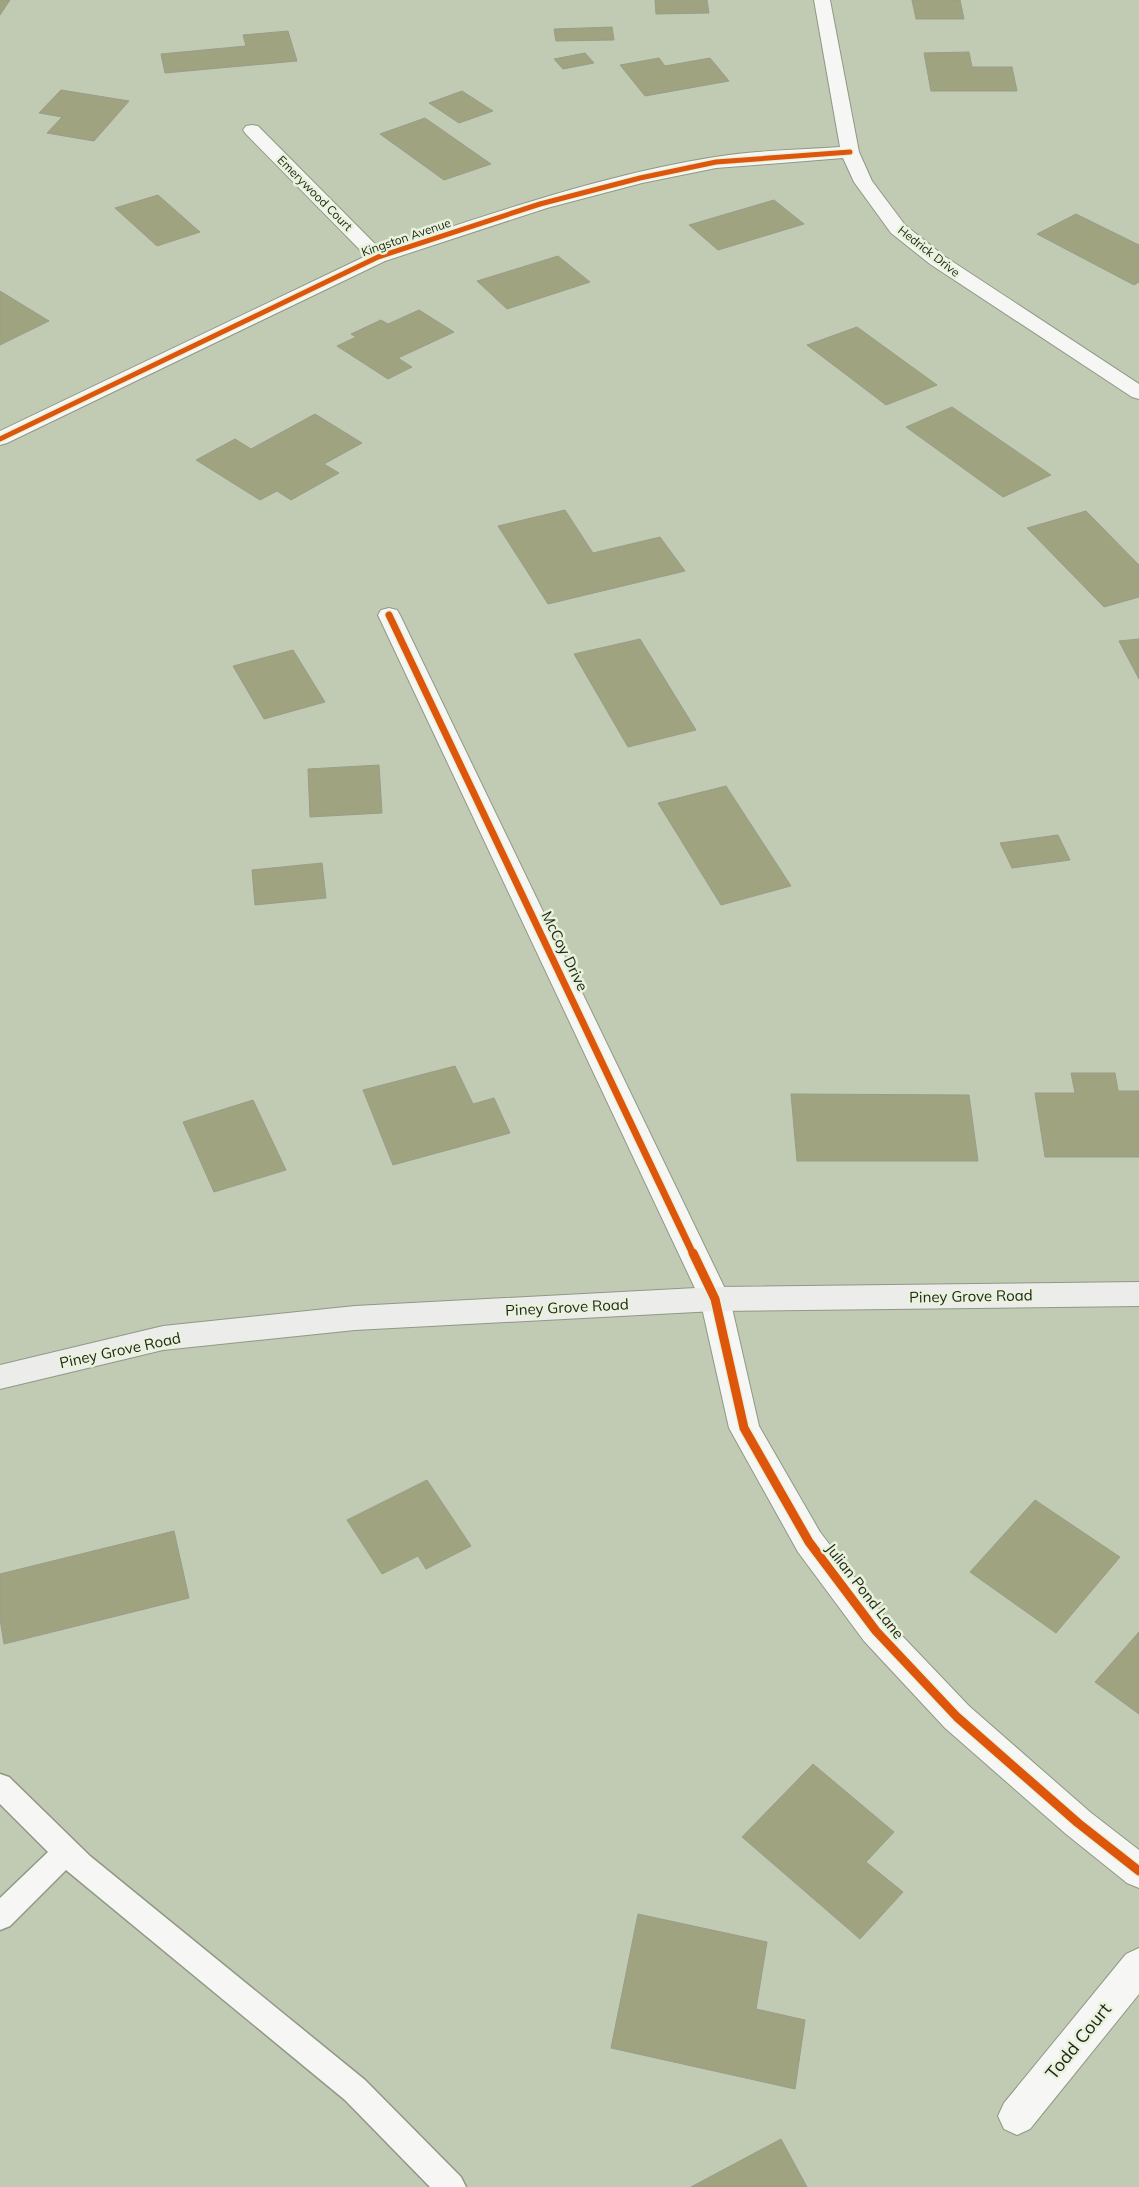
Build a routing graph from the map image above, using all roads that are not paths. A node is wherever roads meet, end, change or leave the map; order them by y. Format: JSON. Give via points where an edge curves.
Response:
{"nodes":[{"id":1,"x":822,"y":0,"type":"edge"},
{"id":2,"x":252,"y":130,"type":"dead end"},
{"id":3,"x":850,"y":152,"type":"junction"},
{"id":4,"x":378,"y":257,"type":"junction"},
{"id":5,"x":1139,"y":393,"type":"edge"},
{"id":6,"x":0,"y":438,"type":"edge"},
{"id":7,"x":389,"y":615,"type":"dead end"},
{"id":8,"x":1139,"y":1294,"type":"edge"},
{"id":9,"x":716,"y":1299,"type":"junction"},
{"id":10,"x":0,"y":1377,"type":"edge"},
{"id":11,"x":0,"y":1786,"type":"edge"},
{"id":12,"x":66,"y":1852,"type":"junction"},
{"id":13,"x":1139,"y":1872,"type":"edge"},
{"id":14,"x":0,"y":1917,"type":"edge"},
{"id":15,"x":1139,"y":1966,"type":"edge"},
{"id":16,"x":1016,"y":2116,"type":"dead end"},
{"id":17,"x":451,"y":2187,"type":"edge"}],
"edges":[{"from":1,"to":3,"type":"street","name":"Hedrick Drive"},
{"from":2,"to":4,"type":"street","name":"Emerywood Court"},
{"from":3,"to":4,"type":"street","name":"Kingston Avenue","via":[[716,162],[640,178],[540,204]]},
{"from":3,"to":5,"type":"street","name":"Hedrick Drive","via":[[863,182],[898,229],[937,260]]},
{"from":4,"to":6,"type":"street","name":"Kingston Avenue"},
{"from":7,"to":9,"type":"street","name":"McCoy Drive"},
{"from":8,"to":9,"type":"main road","name":"Piney Grove Road"},
{"from":9,"to":10,"type":"main road","name":"Piney Grove Road","via":[[355,1318],[163,1338]]},
{"from":9,"to":13,"type":"street","name":"Julian Pond Lane","via":[[744,1428],[809,1542],[876,1631],[957,1717],[1078,1824]]},
{"from":11,"to":12,"type":"lane"},
{"from":12,"to":14,"type":"lane"},
{"from":12,"to":17,"type":"lane","via":[[355,2090]]},
{"from":15,"to":16,"type":"street","name":"Todd Court"}]}
